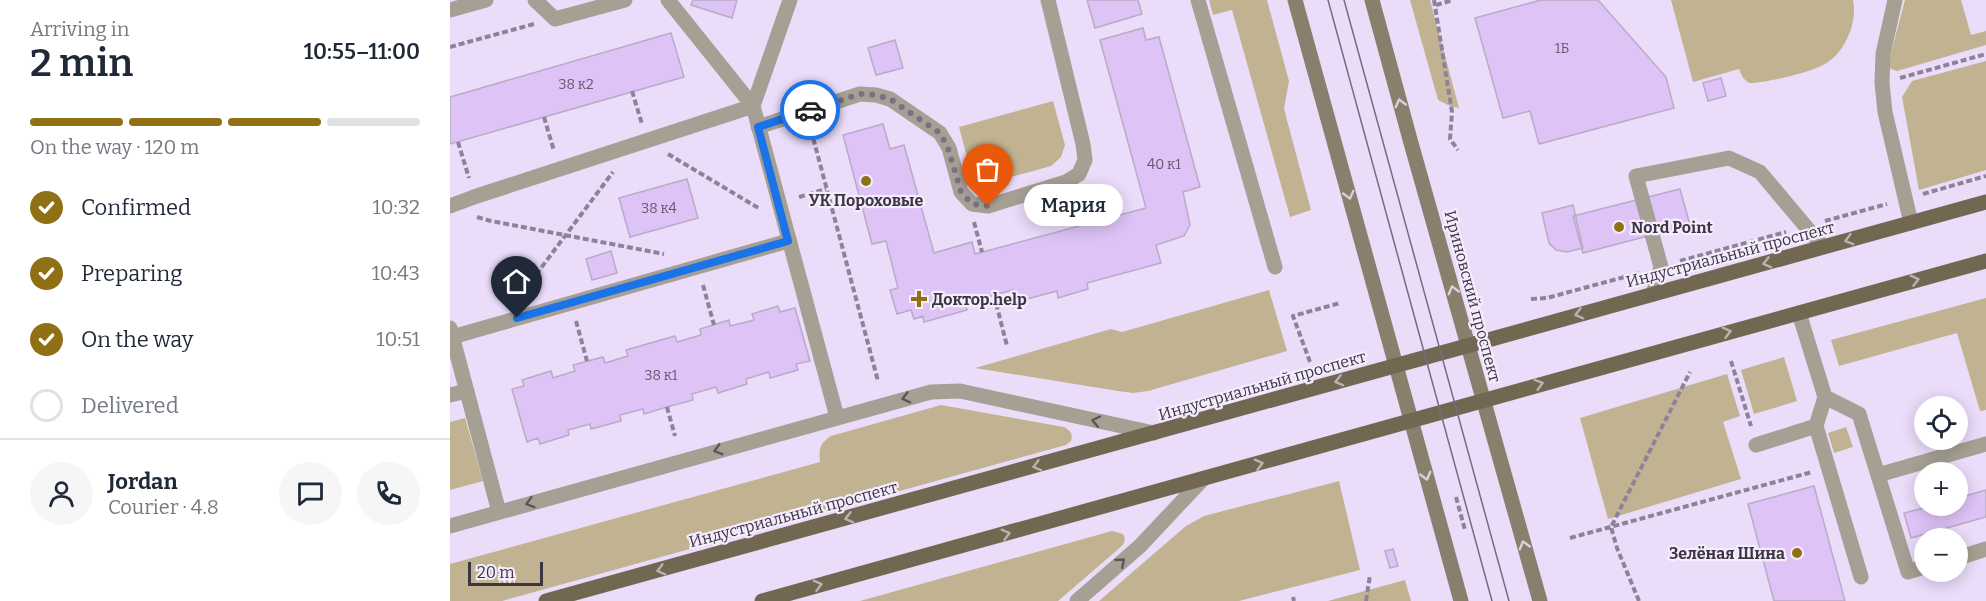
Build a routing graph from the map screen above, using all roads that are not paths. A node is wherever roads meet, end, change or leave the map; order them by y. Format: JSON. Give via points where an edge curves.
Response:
{"nodes":[{"id":1,"x":486,"y":0,"type":"edge"},
{"id":2,"x":535,"y":0,"type":"edge"},
{"id":3,"x":625,"y":0,"type":"edge"},
{"id":4,"x":668,"y":0,"type":"edge"},
{"id":5,"x":790,"y":0,"type":"edge"},
{"id":6,"x":1047,"y":0,"type":"edge"},
{"id":7,"x":1198,"y":0,"type":"edge"},
{"id":8,"x":1295,"y":0,"type":"edge"},
{"id":9,"x":1372,"y":0,"type":"edge"},
{"id":10,"x":1895,"y":0,"type":"edge"},
{"id":11,"x":450,"y":10,"type":"edge"},
{"id":12,"x":753,"y":106,"type":"junction"},
{"id":13,"x":758,"y":127,"type":"junction"},
{"id":14,"x":1986,"y":202,"type":"edge"},
{"id":15,"x":450,"y":206,"type":"edge"},
{"id":16,"x":1911,"y":223,"type":"junction"},
{"id":17,"x":788,"y":241,"type":"junction"},
{"id":18,"x":1823,"y":247,"type":"junction"},
{"id":19,"x":1986,"y":261,"type":"edge"},
{"id":20,"x":1275,"y":267,"type":"dead end"},
{"id":21,"x":1653,"y":294,"type":"junction"},
{"id":22,"x":1798,"y":313,"type":"junction"},
{"id":23,"x":451,"y":333,"type":"edge"},
{"id":24,"x":1468,"y":347,"type":"junction"},
{"id":25,"x":1396,"y":367,"type":"junction"},
{"id":26,"x":467,"y":391,"type":"junction"},
{"id":27,"x":450,"y":395,"type":"edge"},
{"id":28,"x":1825,"y":397,"type":"junction"},
{"id":29,"x":1483,"y":400,"type":"junction"},
{"id":30,"x":837,"y":417,"type":"junction"},
{"id":31,"x":1411,"y":420,"type":"junction"},
{"id":32,"x":1816,"y":426,"type":"junction"},
{"id":33,"x":1154,"y":434,"type":"junction"},
{"id":34,"x":1986,"y":444,"type":"edge"},
{"id":35,"x":1756,"y":445,"type":"road end"},
{"id":36,"x":1878,"y":475,"type":"junction"},
{"id":37,"x":1203,"y":479,"type":"junction"},
{"id":38,"x":499,"y":512,"type":"junction"},
{"id":39,"x":450,"y":526,"type":"edge"},
{"id":40,"x":1986,"y":549,"type":"edge"},
{"id":41,"x":1968,"y":555,"type":"edge"},
{"id":42,"x":1914,"y":570,"type":"edge"},
{"id":43,"x":1860,"y":577,"type":"dead end"},
{"id":44,"x":546,"y":601,"type":"edge"},
{"id":45,"x":762,"y":601,"type":"edge"},
{"id":46,"x":1077,"y":601,"type":"edge"},
{"id":47,"x":1461,"y":601,"type":"edge"},
{"id":48,"x":1540,"y":601,"type":"edge"}],
"edges":[{"from":1,"to":11,"type":"street"},
{"from":2,"to":3,"type":"street","via":[[555,19]]},
{"from":4,"to":12,"type":"street"},
{"from":5,"to":12,"type":"street"},
{"from":6,"to":13,"type":"street","via":[[1085,160],[1080,174],[1066,182],[988,206],[972,204],[961,192],[940,133],[890,99],[876,95],[860,94]]},
{"from":7,"to":20,"type":"street"},
{"from":8,"to":25,"type":"main road","one_way":true},
{"from":24,"to":9,"type":"main road","name":"Ириновский проспект","one_way":true},
{"from":10,"to":16,"type":"street","via":[[1883,54],[1882,83]]},
{"from":12,"to":13,"type":"street"},
{"from":12,"to":15,"type":"street"},
{"from":13,"to":17,"type":"street"},
{"from":14,"to":16,"type":"main road","name":"Индустриальный проспект"},
{"from":16,"to":18,"type":"main road","name":"Индустриальный проспект","one_way":true},
{"from":17,"to":23,"type":"street"},
{"from":17,"to":30,"type":"street"},
{"from":18,"to":21,"type":"main road","name":"Индустриальный проспект","one_way":true},
{"from":18,"to":21,"type":"street","via":[[1760,172],[1729,158],[1636,176],[1661,267]]},
{"from":22,"to":19,"type":"main road","one_way":true},
{"from":21,"to":24,"type":"main road","name":"Индустриальный проспект","one_way":true},
{"from":22,"to":28,"type":"street"},
{"from":29,"to":22,"type":"main road","one_way":true},
{"from":23,"to":26,"type":"street"},
{"from":24,"to":25,"type":"main road","name":"Индустриальный проспект"},
{"from":24,"to":29,"type":"main road","name":"Ириновский проспект"},
{"from":25,"to":31,"type":"main road"},
{"from":25,"to":33,"type":"main road","name":"Индустриальный проспект","one_way":true},
{"from":26,"to":27,"type":"street"},
{"from":26,"to":38,"type":"street"},
{"from":28,"to":32,"type":"street"},
{"from":28,"to":36,"type":"street","via":[[1859,414]]},
{"from":29,"to":31,"type":"main road"},
{"from":48,"to":29,"type":"main road","name":"Ириновский проспект","one_way":true},
{"from":33,"to":30,"type":"street","one_way":true,"via":[[960,392],[931,392]]},
{"from":30,"to":38,"type":"street","one_way":true},
{"from":37,"to":31,"type":"main road","one_way":true},
{"from":31,"to":47,"type":"main road","one_way":true},
{"from":32,"to":35,"type":"street"},
{"from":32,"to":43,"type":"street"},
{"from":33,"to":44,"type":"main road","name":"Индустриальный проспект","one_way":true},
{"from":34,"to":36,"type":"street"},
{"from":36,"to":42,"type":"street","via":[[1908,572]]},
{"from":45,"to":37,"type":"main road","one_way":true},
{"from":46,"to":37,"type":"street","one_way":true,"via":[[1140,546]]},
{"from":38,"to":39,"type":"street"},
{"from":40,"to":41,"type":"street"}]}
